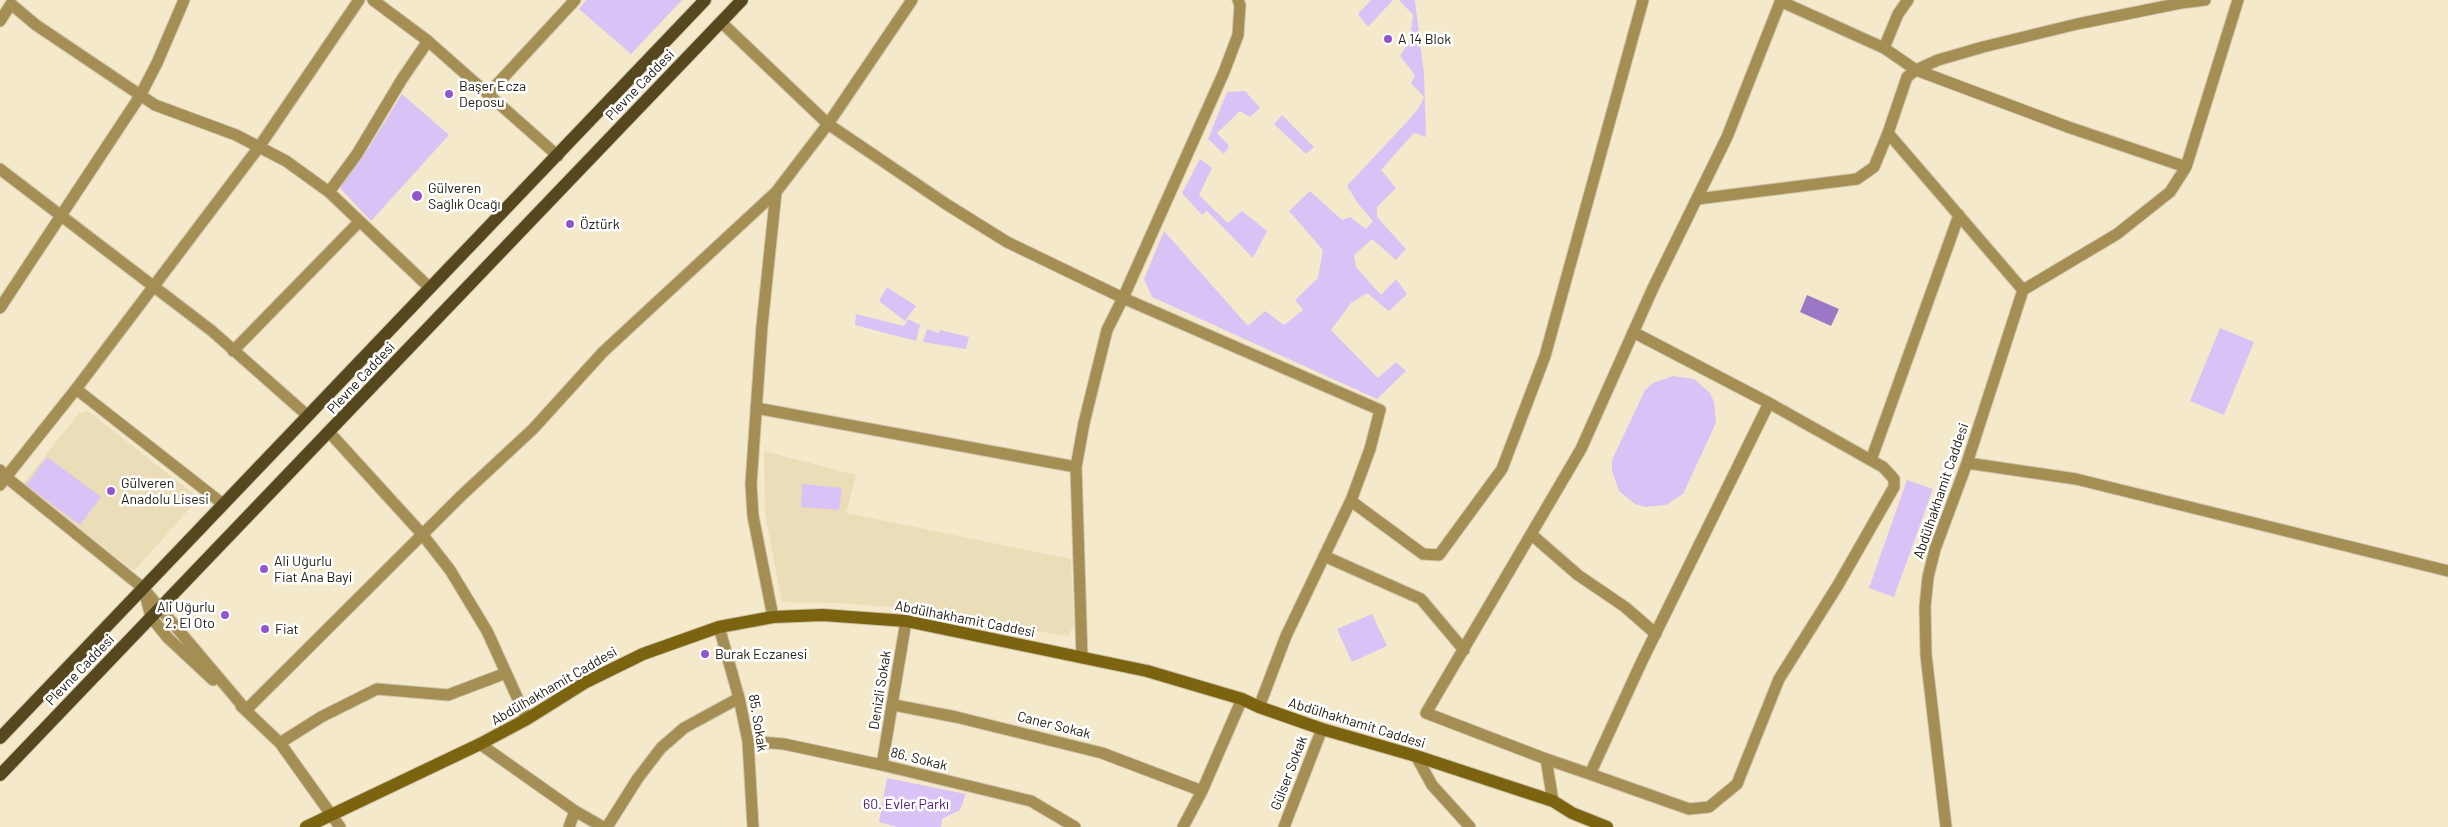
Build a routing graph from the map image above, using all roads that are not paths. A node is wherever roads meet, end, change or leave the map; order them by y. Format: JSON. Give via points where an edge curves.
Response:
{"nodes":[{"id":1,"x":184,"y":0,"type":"edge"},
{"id":2,"x":359,"y":0,"type":"edge"},
{"id":3,"x":373,"y":0,"type":"edge"},
{"id":4,"x":575,"y":0,"type":"edge"},
{"id":5,"x":705,"y":0,"type":"edge"},
{"id":6,"x":742,"y":0,"type":"edge"},
{"id":7,"x":912,"y":0,"type":"edge"},
{"id":8,"x":1238,"y":0,"type":"edge"},
{"id":9,"x":1643,"y":0,"type":"edge"},
{"id":10,"x":1908,"y":0,"type":"edge"},
{"id":11,"x":2206,"y":0,"type":"edge"},
{"id":12,"x":2238,"y":0,"type":"edge"},
{"id":13,"x":1781,"y":1,"type":"edge"},
{"id":14,"x":2177,"y":1,"type":"edge"},
{"id":15,"x":13,"y":2,"type":"edge"},
{"id":16,"x":0,"y":21,"type":"edge"},
{"id":17,"x":721,"y":22,"type":"junction"},
{"id":18,"x":428,"y":41,"type":"junction"},
{"id":19,"x":1884,"y":48,"type":"junction"},
{"id":20,"x":1916,"y":70,"type":"junction"},
{"id":21,"x":488,"y":94,"type":"junction"},
{"id":22,"x":140,"y":96,"type":"junction"},
{"id":23,"x":828,"y":124,"type":"junction"},
{"id":24,"x":1888,"y":133,"type":"junction"},
{"id":25,"x":259,"y":147,"type":"junction"},
{"id":26,"x":558,"y":156,"type":"junction"},
{"id":27,"x":2186,"y":167,"type":"junction"},
{"id":28,"x":0,"y":169,"type":"edge"},
{"id":29,"x":328,"y":192,"type":"junction"},
{"id":30,"x":776,"y":192,"type":"junction"},
{"id":31,"x":1697,"y":199,"type":"junction"},
{"id":32,"x":1958,"y":215,"type":"junction"},
{"id":33,"x":61,"y":217,"type":"junction"},
{"id":34,"x":359,"y":222,"type":"junction"},
{"id":35,"x":154,"y":286,"type":"junction"},
{"id":36,"x":430,"y":288,"type":"junction"},
{"id":37,"x":2023,"y":290,"type":"junction"},
{"id":38,"x":1123,"y":298,"type":"junction"},
{"id":39,"x":0,"y":308,"type":"edge"},
{"id":40,"x":1633,"y":332,"type":"junction"},
{"id":41,"x":233,"y":351,"type":"junction"},
{"id":42,"x":76,"y":389,"type":"junction"},
{"id":43,"x":1769,"y":402,"type":"junction"},
{"id":44,"x":756,"y":408,"type":"junction"},
{"id":45,"x":308,"y":416,"type":"junction"},
{"id":46,"x":329,"y":432,"type":"junction"},
{"id":47,"x":1871,"y":460,"type":"junction"},
{"id":48,"x":1967,"y":463,"type":"junction"},
{"id":49,"x":1076,"y":467,"type":"junction"},
{"id":50,"x":2,"y":477,"type":"edge"},
{"id":51,"x":1351,"y":501,"type":"junction"},
{"id":52,"x":223,"y":504,"type":"junction"},
{"id":53,"x":422,"y":534,"type":"junction"},
{"id":54,"x":1532,"y":534,"type":"junction"},
{"id":55,"x":1324,"y":556,"type":"junction"},
{"id":56,"x":2448,"y":571,"type":"edge"},
{"id":57,"x":143,"y":588,"type":"junction"},
{"id":58,"x":160,"y":607,"type":"junction"},
{"id":59,"x":151,"y":617,"type":"junction"},
{"id":60,"x":773,"y":617,"type":"junction"},
{"id":61,"x":906,"y":621,"type":"junction"},
{"id":62,"x":719,"y":627,"type":"junction"},
{"id":63,"x":1656,"y":634,"type":"junction"},
{"id":64,"x":1464,"y":650,"type":"junction"},
{"id":65,"x":1082,"y":658,"type":"junction"},
{"id":66,"x":506,"y":673,"type":"junction"},
{"id":67,"x":740,"y":698,"type":"junction"},
{"id":68,"x":1242,"y":698,"type":"junction"},
{"id":69,"x":894,"y":705,"type":"junction"},
{"id":70,"x":1259,"y":707,"type":"junction"},
{"id":71,"x":246,"y":710,"type":"junction"},
{"id":72,"x":527,"y":719,"type":"junction"},
{"id":73,"x":1322,"y":729,"type":"junction"},
{"id":74,"x":0,"y":738,"type":"edge"},
{"id":75,"x":748,"y":741,"type":"junction"},
{"id":76,"x":280,"y":743,"type":"junction"},
{"id":77,"x":480,"y":744,"type":"junction"},
{"id":78,"x":1416,"y":756,"type":"junction"},
{"id":79,"x":1546,"y":759,"type":"junction"},
{"id":80,"x":882,"y":765,"type":"junction"},
{"id":81,"x":1590,"y":774,"type":"junction"},
{"id":82,"x":0,"y":775,"type":"edge"},
{"id":83,"x":1202,"y":791,"type":"junction"},
{"id":84,"x":1553,"y":801,"type":"junction"},
{"id":85,"x":575,"y":811,"type":"junction"},
{"id":86,"x":333,"y":815,"type":"junction"},
{"id":87,"x":306,"y":827,"type":"edge"},
{"id":88,"x":340,"y":827,"type":"edge"},
{"id":89,"x":570,"y":827,"type":"edge"},
{"id":90,"x":605,"y":827,"type":"edge"},
{"id":91,"x":753,"y":827,"type":"edge"},
{"id":92,"x":1076,"y":827,"type":"edge"},
{"id":93,"x":1183,"y":827,"type":"edge"},
{"id":94,"x":1284,"y":827,"type":"edge"},
{"id":95,"x":1470,"y":827,"type":"edge"},
{"id":96,"x":1607,"y":827,"type":"edge"},
{"id":97,"x":1946,"y":827,"type":"edge"}],
"edges":[{"from":1,"to":22,"type":"street"},
{"from":2,"to":25,"type":"street"},
{"from":3,"to":18,"type":"street"},
{"from":4,"to":21,"type":"street"},
{"from":5,"to":26,"type":"main road","name":"Plevne Caddesi"},
{"from":6,"to":17,"type":"main road","name":"Plevne Caddesi"},
{"from":7,"to":23,"type":"street"},
{"from":8,"to":38,"type":"street","via":[[1238,35],[1224,72]]},
{"from":9,"to":51,"type":"street","via":[[1545,356],[1502,469],[1439,555],[1423,554]]},
{"from":10,"to":19,"type":"street","via":[[1898,14]]},
{"from":11,"to":14,"type":"street"},
{"from":12,"to":27,"type":"street"},
{"from":13,"to":19,"type":"street"},
{"from":13,"to":31,"type":"street","via":[[1728,137]]},
{"from":14,"to":20,"type":"street","via":[[1983,47]]},
{"from":15,"to":16,"type":"street"},
{"from":15,"to":22,"type":"street","via":[[36,25]]},
{"from":17,"to":23,"type":"street"},
{"from":17,"to":46,"type":"main road","name":"Plevne Caddesi"},
{"from":18,"to":21,"type":"street"},
{"from":18,"to":29,"type":"street","via":[[357,154]]},
{"from":19,"to":20,"type":"street"},
{"from":20,"to":24,"type":"street","via":[[1902,87]]},
{"from":20,"to":27,"type":"street"},
{"from":21,"to":26,"type":"street"},
{"from":22,"to":25,"type":"street"},
{"from":22,"to":33,"type":"street"},
{"from":23,"to":30,"type":"street"},
{"from":23,"to":38,"type":"street","via":[[1007,242]]},
{"from":24,"to":31,"type":"street","via":[[1874,167],[1857,179]]},
{"from":24,"to":32,"type":"street"},
{"from":25,"to":29,"type":"street","via":[[286,161]]},
{"from":25,"to":35,"type":"street"},
{"from":26,"to":36,"type":"main road","name":"Plevne Caddesi"},
{"from":27,"to":37,"type":"street","via":[[2170,192],[2117,234]]},
{"from":28,"to":33,"type":"street"},
{"from":29,"to":34,"type":"street"},
{"from":30,"to":44,"type":"street"},
{"from":30,"to":53,"type":"street","via":[[603,352],[533,429]]},
{"from":31,"to":40,"type":"street"},
{"from":32,"to":37,"type":"street"},
{"from":32,"to":47,"type":"street"},
{"from":33,"to":35,"type":"street"},
{"from":33,"to":39,"type":"street"},
{"from":34,"to":36,"type":"street"},
{"from":34,"to":41,"type":"street"},
{"from":35,"to":41,"type":"street","via":[[212,330]]},
{"from":35,"to":42,"type":"street"},
{"from":36,"to":45,"type":"main road","name":"Plevne Caddesi"},
{"from":37,"to":48,"type":"street","name":"Abdülhakhamit Caddesi"},
{"from":38,"to":49,"type":"street","via":[[1107,330]]},
{"from":38,"to":51,"type":"street","via":[[1380,410]]},
{"from":40,"to":43,"type":"street"},
{"from":40,"to":54,"type":"street","via":[[1581,449]]},
{"from":41,"to":45,"type":"street"},
{"from":42,"to":50,"type":"street"},
{"from":42,"to":52,"type":"street"},
{"from":43,"to":47,"type":"street"},
{"from":43,"to":63,"type":"street"},
{"from":44,"to":49,"type":"street"},
{"from":44,"to":60,"type":"street","via":[[751,484],[753,516]]},
{"from":45,"to":52,"type":"main road","name":"Plevne Caddesi"},
{"from":46,"to":53,"type":"street"},
{"from":46,"to":58,"type":"main road","name":"Plevne Caddesi"},
{"from":47,"to":81,"type":"street","via":[[1894,478],[1894,487],[1780,679],[1737,784],[1709,806],[1689,809]]},
{"from":48,"to":56,"type":"street","via":[[2076,479]]},
{"from":48,"to":97,"type":"street","name":"Abdülhakhamit Caddesi","via":[[1935,549],[1925,607],[1926,654]]},
{"from":49,"to":65,"type":"street"},
{"from":50,"to":57,"type":"street"},
{"from":51,"to":55,"type":"street"},
{"from":52,"to":57,"type":"main road","name":"Plevne Caddesi"},
{"from":53,"to":66,"type":"street","via":[[450,570],[487,632]]},
{"from":53,"to":71,"type":"street"},
{"from":54,"to":63,"type":"street","via":[[1578,575],[1625,606]]},
{"from":54,"to":64,"type":"street"},
{"from":55,"to":64,"type":"street","via":[[1421,599]]},
{"from":55,"to":70,"type":"street","via":[[1286,636]]},
{"from":57,"to":58,"type":"street"},
{"from":57,"to":59,"type":"street"},
{"from":57,"to":74,"type":"main road","name":"Plevne Caddesi"},
{"from":58,"to":59,"type":"main road","name":"Plevne Caddesi"},
{"from":58,"to":71,"type":"street"},
{"from":59,"to":71,"type":"street","via":[[167,637]]},
{"from":59,"to":82,"type":"main road","name":"Plevne Caddesi"},
{"from":60,"to":61,"type":"main road","name":"Abdülhakhamit Caddesi","via":[[823,615]]},
{"from":60,"to":62,"type":"main road","name":"Abdülhakhamit Caddesi"},
{"from":61,"to":65,"type":"main road","name":"Abdülhakhamit Caddesi"},
{"from":61,"to":69,"type":"street","name":"Denizli Sokak"},
{"from":62,"to":67,"type":"street","name":"85. Sokak"},
{"from":62,"to":72,"type":"main road","name":"Abdülhakhamit Caddesi","via":[[642,654],[586,682]]},
{"from":63,"to":81,"type":"street"},
{"from":64,"to":79,"type":"street","via":[[1426,713]]},
{"from":65,"to":68,"type":"main road","name":"Abdülhakhamit Caddesi","via":[[1147,671]]},
{"from":66,"to":72,"type":"street"},
{"from":66,"to":76,"type":"street","via":[[448,695],[377,689],[321,717]]},
{"from":67,"to":75,"type":"street","name":"85. Sokak"},
{"from":67,"to":90,"type":"street","via":[[684,728],[661,748]]},
{"from":68,"to":70,"type":"main road","name":"Abdülhakhamit Caddesi"},
{"from":68,"to":83,"type":"street"},
{"from":69,"to":80,"type":"street","name":"Denizli Sokak"},
{"from":69,"to":83,"type":"street","name":"Caner Sokak","via":[[1102,753]]},
{"from":70,"to":73,"type":"main road","name":"Abdülhakhamit Caddesi"},
{"from":71,"to":76,"type":"street"},
{"from":72,"to":77,"type":"main road","name":"Abdülhakhamit Caddesi"},
{"from":73,"to":78,"type":"main road","name":"Abdülhakhamit Caddesi"},
{"from":73,"to":94,"type":"street","name":"Gülser Sokak"},
{"from":75,"to":80,"type":"street","name":"86. Sokak","via":[[784,744]]},
{"from":75,"to":91,"type":"street","name":"85. Sokak"},
{"from":76,"to":86,"type":"street"},
{"from":77,"to":85,"type":"street"},
{"from":77,"to":86,"type":"main road","name":"Abdülhakhamit Caddesi"},
{"from":78,"to":84,"type":"main road","name":"Abdülhakhamit Caddesi"},
{"from":78,"to":95,"type":"street","via":[[1432,785]]},
{"from":79,"to":81,"type":"street"},
{"from":79,"to":84,"type":"street"},
{"from":80,"to":92,"type":"street","name":"86. Sokak","via":[[1031,801]]},
{"from":83,"to":93,"type":"street"},
{"from":84,"to":96,"type":"main road","name":"Abdülhakhamit Caddesi","via":[[1572,813]]},
{"from":85,"to":89,"type":"street"},
{"from":85,"to":90,"type":"street"},
{"from":86,"to":87,"type":"main road","name":"Abdülhakhamit Caddesi"},
{"from":86,"to":88,"type":"street"}]}
